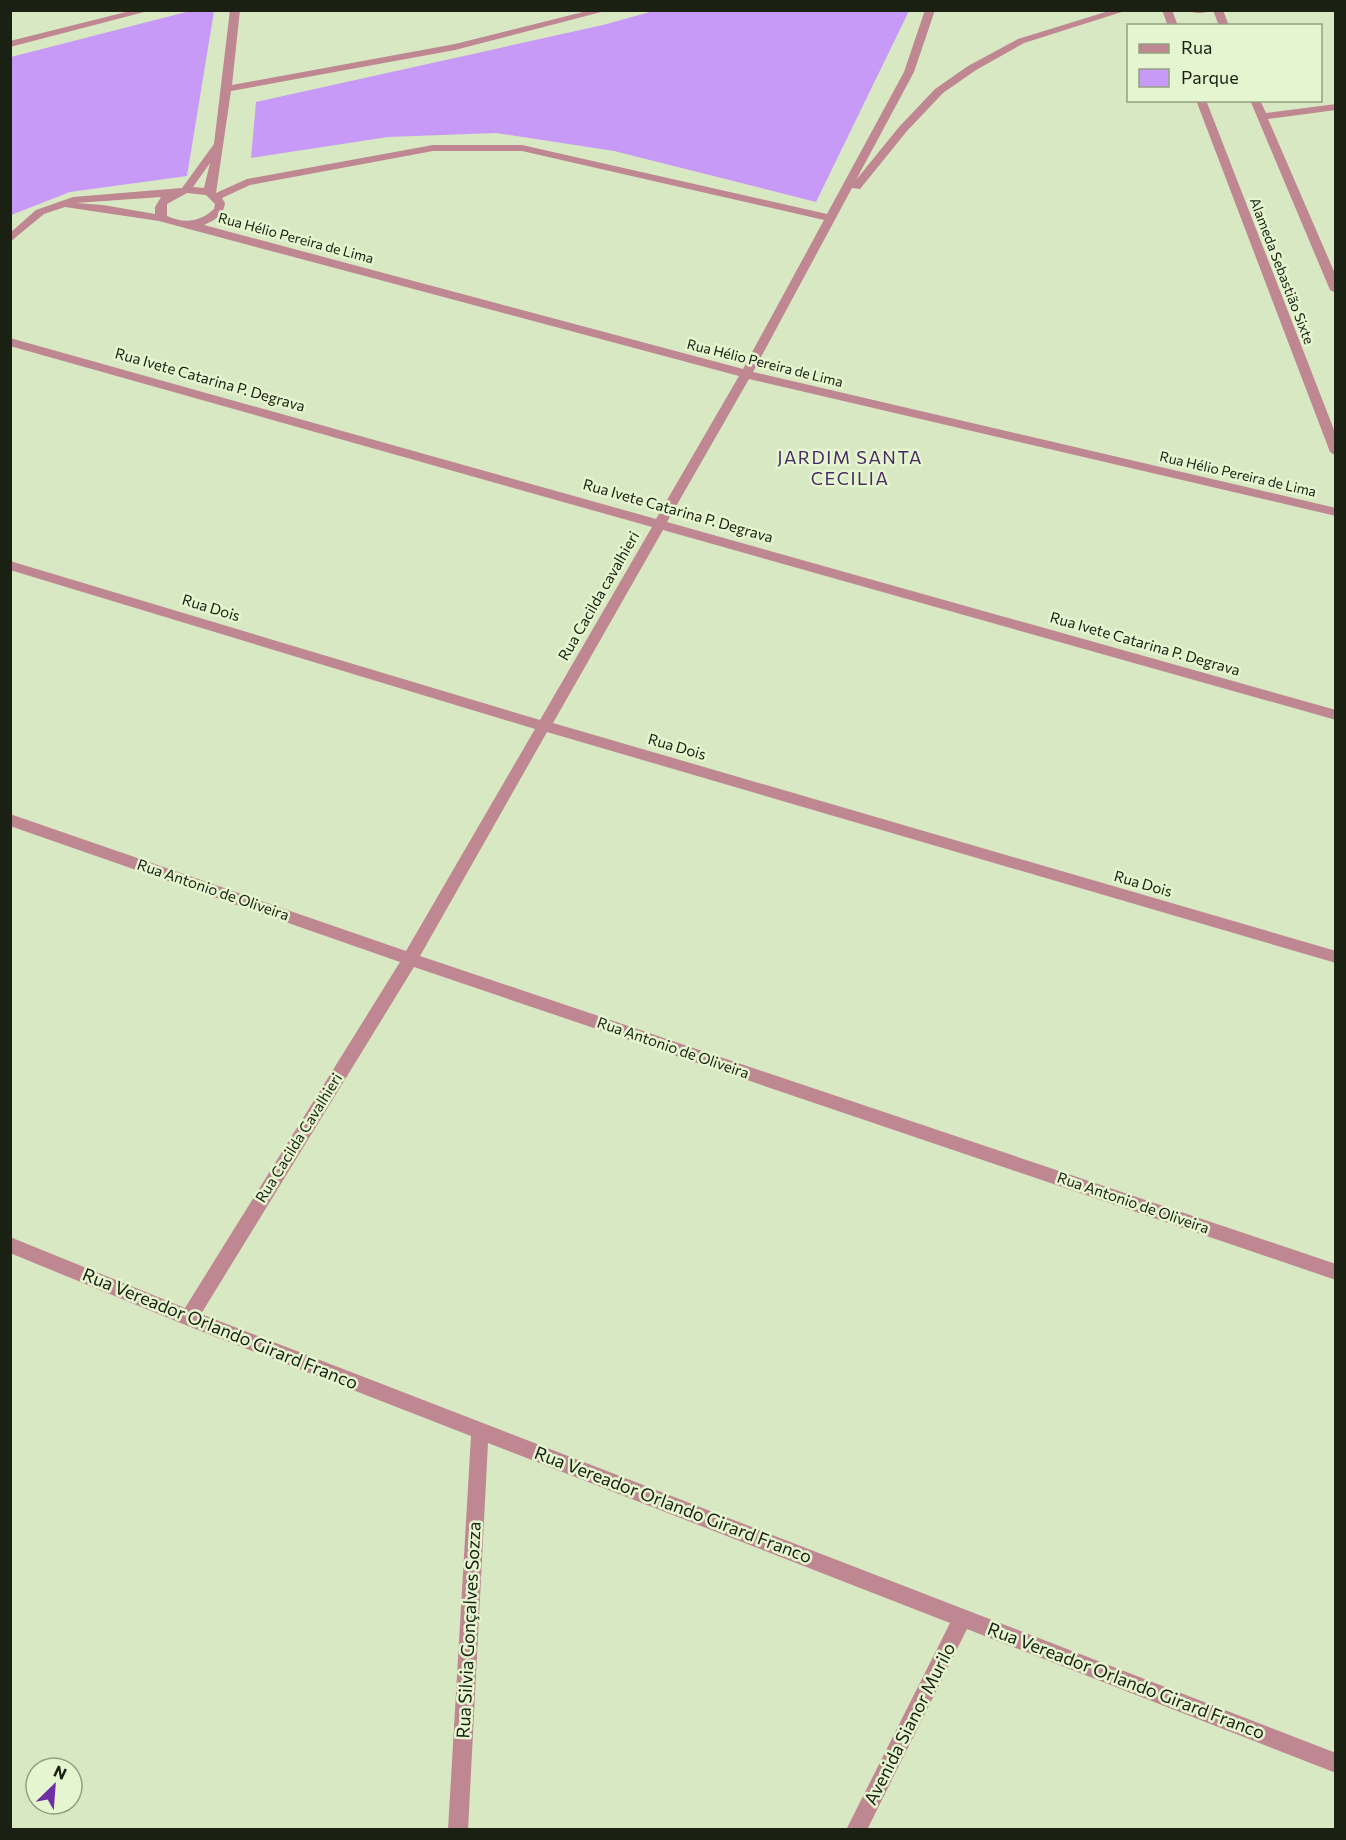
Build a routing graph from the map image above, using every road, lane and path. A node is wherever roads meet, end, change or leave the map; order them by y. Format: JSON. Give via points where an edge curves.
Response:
{"nodes":[{"id":1,"x":148,"y":10,"type":"edge"},
{"id":2,"x":236,"y":10,"type":"edge"},
{"id":3,"x":605,"y":10,"type":"edge"},
{"id":4,"x":930,"y":10,"type":"edge"},
{"id":5,"x":1124,"y":10,"type":"edge"},
{"id":6,"x":1192,"y":10,"type":"edge"},
{"id":7,"x":1207,"y":10,"type":"edge"},
{"id":8,"x":10,"y":44,"type":"edge"},
{"id":9,"x":226,"y":89,"type":"junction"},
{"id":10,"x":1202,"y":102,"type":"edge"},
{"id":11,"x":1256,"y":102,"type":"edge"},
{"id":12,"x":1335,"y":106,"type":"edge"},
{"id":13,"x":1262,"y":117,"type":"junction"},
{"id":14,"x":220,"y":142,"type":"junction"},
{"id":15,"x":180,"y":192,"type":"junction"},
{"id":16,"x":212,"y":194,"type":"junction"},
{"id":17,"x":55,"y":205,"type":"junction"},
{"id":18,"x":162,"y":218,"type":"junction"},
{"id":19,"x":831,"y":218,"type":"junction"},
{"id":20,"x":193,"y":225,"type":"junction"},
{"id":21,"x":10,"y":239,"type":"edge"},
{"id":22,"x":1331,"y":269,"type":"edge"},
{"id":23,"x":1335,"y":290,"type":"edge"},
{"id":24,"x":10,"y":342,"type":"edge"},
{"id":25,"x":746,"y":374,"type":"junction"},
{"id":26,"x":1335,"y":452,"type":"edge"},
{"id":27,"x":1335,"y":512,"type":"edge"},
{"id":28,"x":660,"y":523,"type":"junction"},
{"id":29,"x":10,"y":565,"type":"edge"},
{"id":30,"x":1335,"y":715,"type":"edge"},
{"id":31,"x":544,"y":726,"type":"junction"},
{"id":32,"x":10,"y":820,"type":"edge"},
{"id":33,"x":1335,"y":957,"type":"edge"},
{"id":34,"x":410,"y":959,"type":"junction"},
{"id":35,"x":10,"y":1245,"type":"edge"},
{"id":36,"x":1335,"y":1272,"type":"edge"},
{"id":37,"x":189,"y":1318,"type":"junction"},
{"id":38,"x":480,"y":1431,"type":"junction"},
{"id":39,"x":963,"y":1618,"type":"junction"},
{"id":40,"x":1335,"y":1763,"type":"edge"},
{"id":41,"x":458,"y":1830,"type":"edge"},
{"id":42,"x":856,"y":1830,"type":"edge"}],
"edges":[{"from":1,"to":8,"type":"street"},
{"from":2,"to":9,"type":"street"},
{"from":3,"to":9,"type":"street","via":[[455,47]]},
{"from":4,"to":19,"type":"street","via":[[909,72]]},
{"from":5,"to":19,"type":"street","via":[[1021,40],[939,90]]},
{"from":6,"to":7,"type":"street"},
{"from":9,"to":14,"type":"street"},
{"from":10,"to":26,"type":"street","name":"Alameda Sebastião Sixte"},
{"from":11,"to":13,"type":"street"},
{"from":12,"to":13,"type":"street"},
{"from":13,"to":22,"type":"street"},
{"from":14,"to":15,"type":"street"},
{"from":14,"to":16,"type":"street"},
{"from":15,"to":16,"type":"street"},
{"from":15,"to":17,"type":"street","via":[[94,196]]},
{"from":15,"to":18,"type":"street","via":[[160,205]]},
{"from":16,"to":19,"type":"street","via":[[247,182],[433,148],[522,148]]},
{"from":16,"to":20,"type":"street","via":[[220,203],[219,210]]},
{"from":17,"to":18,"type":"street","name":"Rua Hélio Pereira de Lima"},
{"from":17,"to":21,"type":"street","via":[[40,212]]},
{"from":18,"to":20,"type":"street","name":"Rua Hélio Pereira de Lima"},
{"from":19,"to":25,"type":"street","name":"Rua Cacilda cavalhieri"},
{"from":20,"to":25,"type":"street","name":"Rua Hélio Pereira de Lima"},
{"from":22,"to":23,"type":"street"},
{"from":24,"to":28,"type":"street","name":"Rua Ivete Catarina P. Degrava"},
{"from":25,"to":27,"type":"street","name":"Rua Hélio Pereira de Lima"},
{"from":25,"to":28,"type":"street","name":"Rua Cacilda cavalhieri"},
{"from":28,"to":30,"type":"street","name":"Rua Ivete Catarina P. Degrava"},
{"from":28,"to":31,"type":"street","name":"Rua Cacilda cavalhieri"},
{"from":29,"to":31,"type":"street","name":"Rua Dois"},
{"from":31,"to":33,"type":"street","name":"Rua Dois"},
{"from":31,"to":34,"type":"street","name":"Rua Cacilda cavalhieri"},
{"from":32,"to":34,"type":"street","name":"Rua Antonio de Oliveira"},
{"from":34,"to":36,"type":"street","name":"Rua Antonio de Oliveira"},
{"from":34,"to":37,"type":"street","name":"Rua Cacilda Cavalhieri"},
{"from":35,"to":37,"type":"street","name":"Rua Vereador Orlando Girard Franco"},
{"from":37,"to":38,"type":"street","name":"Rua Vereador Orlando Girard Franco"},
{"from":38,"to":39,"type":"street","name":"Rua Vereador Orlando Girard Franco"},
{"from":38,"to":41,"type":"street","name":"Rua Silvia Gonçalves Sozza"},
{"from":39,"to":40,"type":"street","name":"Rua Vereador Orlando Girard Franco"},
{"from":39,"to":42,"type":"street","name":"Avenida Sianor Murilo"}]}
